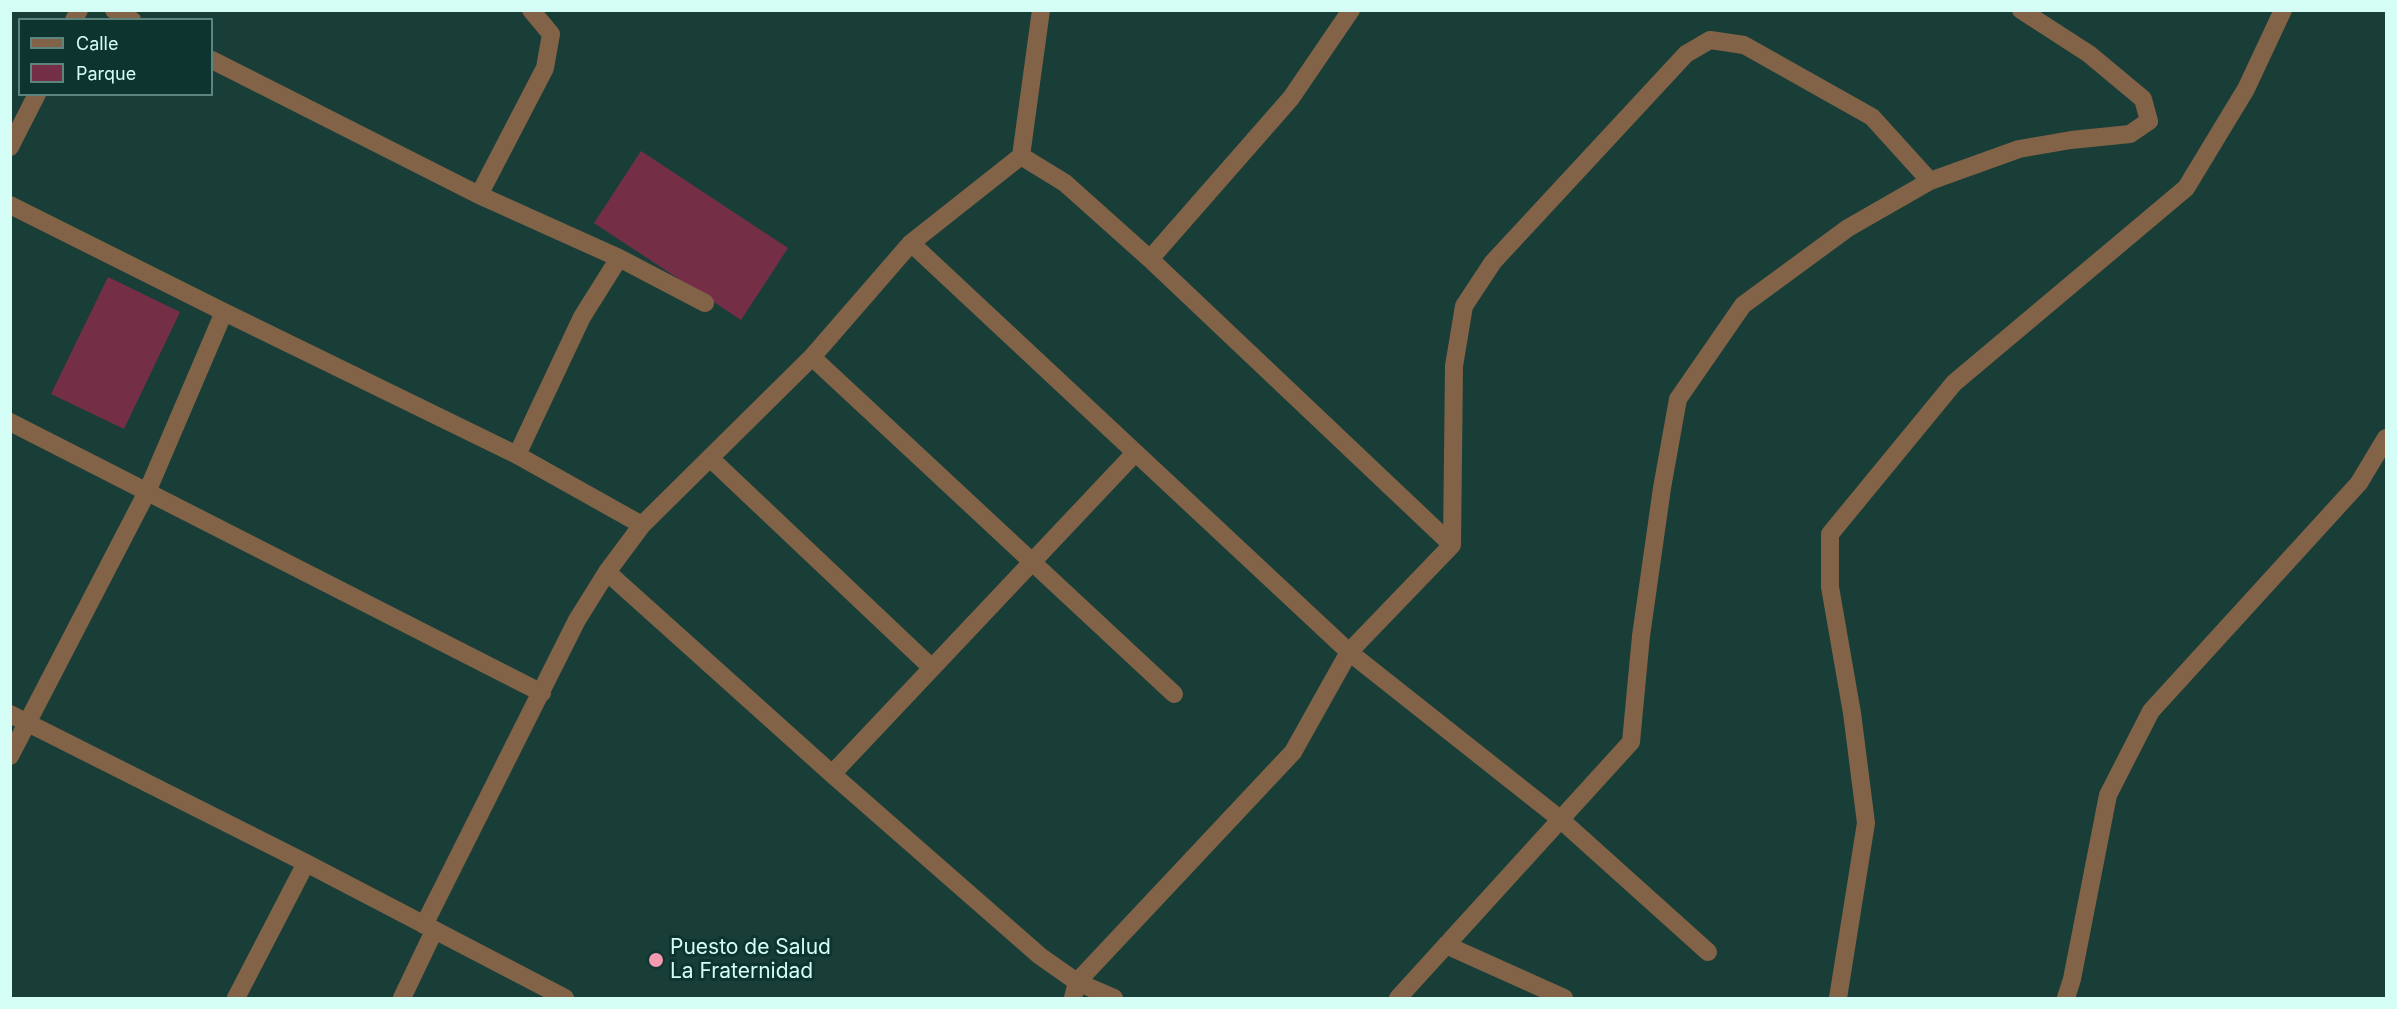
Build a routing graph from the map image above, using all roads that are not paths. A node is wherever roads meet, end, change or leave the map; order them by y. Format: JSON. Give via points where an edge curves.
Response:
{"nodes":[{"id":1,"x":114,"y":10,"type":"edge"},
{"id":2,"x":531,"y":10,"type":"edge"},
{"id":3,"x":1041,"y":10,"type":"edge"},
{"id":4,"x":1351,"y":10,"type":"edge"},
{"id":5,"x":2021,"y":10,"type":"edge"},
{"id":6,"x":2283,"y":10,"type":"edge"},
{"id":7,"x":128,"y":18,"type":"edge"},
{"id":8,"x":213,"y":61,"type":"edge"},
{"id":9,"x":36,"y":96,"type":"edge"},
{"id":10,"x":10,"y":147,"type":"edge"},
{"id":11,"x":1021,"y":156,"type":"junction"},
{"id":12,"x":1930,"y":181,"type":"junction"},
{"id":13,"x":479,"y":195,"type":"junction"},
{"id":14,"x":10,"y":205,"type":"edge"},
{"id":15,"x":911,"y":243,"type":"junction"},
{"id":16,"x":619,"y":258,"type":"junction"},
{"id":17,"x":1150,"y":259,"type":"junction"},
{"id":18,"x":705,"y":303,"type":"dead end"},
{"id":19,"x":224,"y":312,"type":"junction"},
{"id":20,"x":812,"y":357,"type":"junction"},
{"id":21,"x":10,"y":422,"type":"edge"},
{"id":22,"x":2386,"y":438,"type":"edge"},
{"id":23,"x":1135,"y":453,"type":"junction"},
{"id":24,"x":517,"y":455,"type":"junction"},
{"id":25,"x":710,"y":458,"type":"junction"},
{"id":26,"x":147,"y":492,"type":"junction"},
{"id":27,"x":642,"y":525,"type":"junction"},
{"id":28,"x":1452,"y":545,"type":"junction"},
{"id":29,"x":1033,"y":561,"type":"junction"},
{"id":30,"x":606,"y":572,"type":"junction"},
{"id":31,"x":1349,"y":652,"type":"junction"},
{"id":32,"x":933,"y":668,"type":"junction"},
{"id":33,"x":542,"y":693,"type":"junction"},
{"id":34,"x":1174,"y":694,"type":"dead end"},
{"id":35,"x":10,"y":714,"type":"edge"},
{"id":36,"x":27,"y":722,"type":"junction"},
{"id":37,"x":10,"y":756,"type":"edge"},
{"id":38,"x":832,"y":774,"type":"junction"},
{"id":39,"x":1560,"y":819,"type":"junction"},
{"id":40,"x":306,"y":863,"type":"junction"},
{"id":41,"x":429,"y":928,"type":"junction"},
{"id":42,"x":1446,"y":945,"type":"junction"},
{"id":43,"x":1708,"y":952,"type":"dead end"},
{"id":44,"x":1075,"y":990,"type":"edge"},
{"id":45,"x":236,"y":999,"type":"edge"},
{"id":46,"x":402,"y":999,"type":"edge"},
{"id":47,"x":565,"y":999,"type":"edge"},
{"id":48,"x":1114,"y":999,"type":"edge"},
{"id":49,"x":1398,"y":999,"type":"edge"},
{"id":50,"x":1564,"y":999,"type":"edge"},
{"id":51,"x":1838,"y":999,"type":"edge"},
{"id":52,"x":2066,"y":999,"type":"edge"}],
"edges":[{"from":1,"to":7,"type":"street"},
{"from":2,"to":13,"type":"street","via":[[551,34],[545,68]]},
{"from":3,"to":11,"type":"street"},
{"from":4,"to":17,"type":"street","via":[[1291,99]]},
{"from":5,"to":12,"type":"street","via":[[2089,54],[2143,99],[2149,120],[2130,134],[2019,149]]},
{"from":6,"to":51,"type":"street","via":[[2246,89],[2186,188],[1954,383],[1830,534],[1830,587],[1866,823]]},
{"from":8,"to":13,"type":"street"},
{"from":9,"to":10,"type":"street"},
{"from":11,"to":15,"type":"street"},
{"from":11,"to":17,"type":"street","via":[[1065,183]]},
{"from":12,"to":28,"type":"street","via":[[1872,117],[1744,45],[1710,40],[1686,54],[1493,262],[1464,306],[1454,366]]},
{"from":12,"to":39,"type":"street","via":[[1848,228],[1743,305],[1678,399],[1641,636],[1630,742]]},
{"from":13,"to":16,"type":"street"},
{"from":14,"to":19,"type":"street"},
{"from":15,"to":20,"type":"street"},
{"from":15,"to":23,"type":"street"},
{"from":16,"to":18,"type":"street"},
{"from":16,"to":24,"type":"street","via":[[582,317]]},
{"from":17,"to":28,"type":"street"},
{"from":19,"to":24,"type":"street"},
{"from":19,"to":26,"type":"street"},
{"from":20,"to":25,"type":"street"},
{"from":20,"to":29,"type":"street"},
{"from":21,"to":26,"type":"street"},
{"from":22,"to":52,"type":"street","via":[[2359,483],[2151,711],[2108,795]]},
{"from":23,"to":29,"type":"street"},
{"from":23,"to":31,"type":"street"},
{"from":24,"to":27,"type":"street"},
{"from":25,"to":27,"type":"street"},
{"from":25,"to":32,"type":"street"},
{"from":26,"to":33,"type":"street"},
{"from":26,"to":36,"type":"street"},
{"from":27,"to":30,"type":"street"},
{"from":28,"to":31,"type":"street"},
{"from":29,"to":32,"type":"street"},
{"from":29,"to":34,"type":"street"},
{"from":30,"to":33,"type":"street"},
{"from":30,"to":38,"type":"street"},
{"from":31,"to":39,"type":"street"},
{"from":31,"to":44,"type":"street","via":[[1293,752]]},
{"from":32,"to":38,"type":"street"},
{"from":33,"to":41,"type":"street"},
{"from":35,"to":36,"type":"street"},
{"from":36,"to":37,"type":"street"},
{"from":36,"to":40,"type":"street"},
{"from":38,"to":44,"type":"street"},
{"from":39,"to":42,"type":"street"},
{"from":39,"to":43,"type":"street"},
{"from":40,"to":41,"type":"street"},
{"from":40,"to":45,"type":"street"},
{"from":41,"to":46,"type":"street"},
{"from":41,"to":47,"type":"street"},
{"from":42,"to":49,"type":"street"},
{"from":42,"to":50,"type":"street"},
{"from":44,"to":48,"type":"street"}]}
